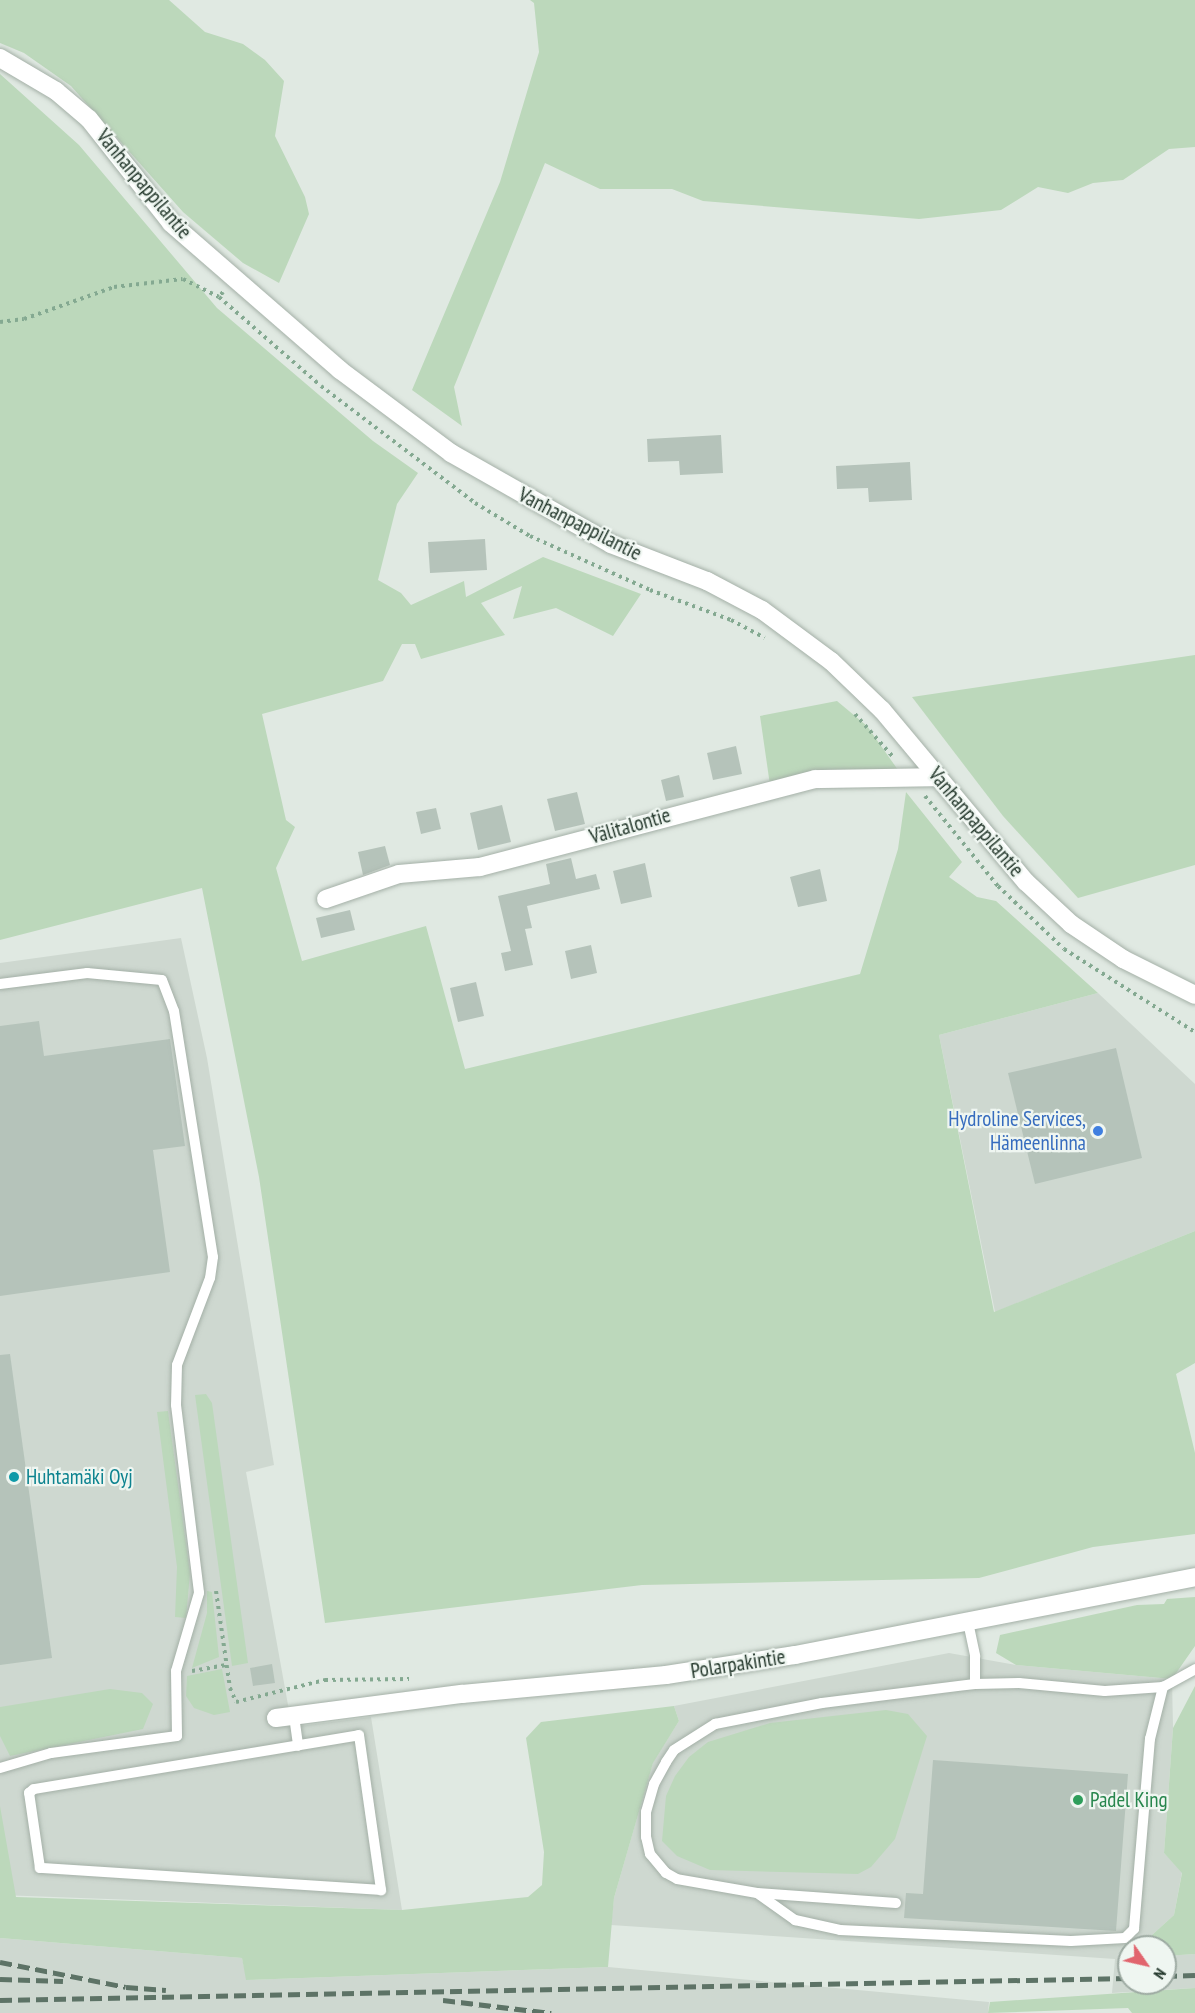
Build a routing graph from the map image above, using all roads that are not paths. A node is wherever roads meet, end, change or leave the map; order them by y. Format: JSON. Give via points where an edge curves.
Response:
{"nodes":[{"id":1,"x":0,"y":58,"type":"edge"},
{"id":2,"x":938,"y":777,"type":"junction"},
{"id":3,"x":326,"y":899,"type":"dead end"},
{"id":4,"x":0,"y":984,"type":"edge"},
{"id":5,"x":1195,"y":995,"type":"edge"},
{"id":6,"x":1195,"y":1577,"type":"edge"},
{"id":7,"x":968,"y":1622,"type":"junction"},
{"id":8,"x":1195,"y":1669,"type":"edge"},
{"id":9,"x":975,"y":1684,"type":"junction"},
{"id":10,"x":1164,"y":1688,"type":"junction"},
{"id":11,"x":285,"y":1717,"type":"joint"},
{"id":12,"x":298,"y":1746,"type":"junction"},
{"id":13,"x":0,"y":1768,"type":"edge"},
{"id":14,"x":757,"y":1893,"type":"junction"},
{"id":15,"x":896,"y":1903,"type":"dead end"}],
"edges":[{"from":1,"to":2,"type":"street","name":"Vanhanpappilantie","via":[[56,91],[89,119],[171,223],[340,370],[451,453],[611,544],[707,581],[762,610],[831,661],[882,710]]},
{"from":2,"to":3,"type":"street","name":"Välitalontie","via":[[815,779],[480,867],[399,874]]},
{"from":2,"to":5,"type":"street","name":"Vanhanpappilantie","via":[[1026,882],[1071,924],[1123,959]]},
{"from":4,"to":13,"type":"lane","via":[[87,973],[162,980],[174,1011],[213,1257],[210,1278],[177,1365],[176,1405],[199,1593],[176,1671],[177,1736],[44,1754]]},
{"from":6,"to":7,"type":"street","name":"Polarpakintie"},
{"from":7,"to":9,"type":"lane","via":[[975,1656]]},
{"from":7,"to":11,"type":"street","name":"Polarpakintie","via":[[666,1675],[462,1694]]},
{"from":8,"to":10,"type":"lane"},
{"from":9,"to":10,"type":"lane","via":[[1019,1683],[1105,1691]]},
{"from":9,"to":14,"type":"lane","via":[[756,1715],[715,1724],[674,1750],[654,1784],[646,1812],[646,1837],[656,1864],[677,1879]]},
{"from":10,"to":14,"type":"lane","via":[[1150,1739],[1134,1929],[1125,1938],[1071,1941],[840,1930],[795,1920]]},
{"from":11,"to":12,"type":"lane"},
{"from":12,"to":12,"type":"lane","via":[[359,1735],[381,1890],[40,1868],[29,1793],[34,1789]]},
{"from":14,"to":15,"type":"lane"}]}
